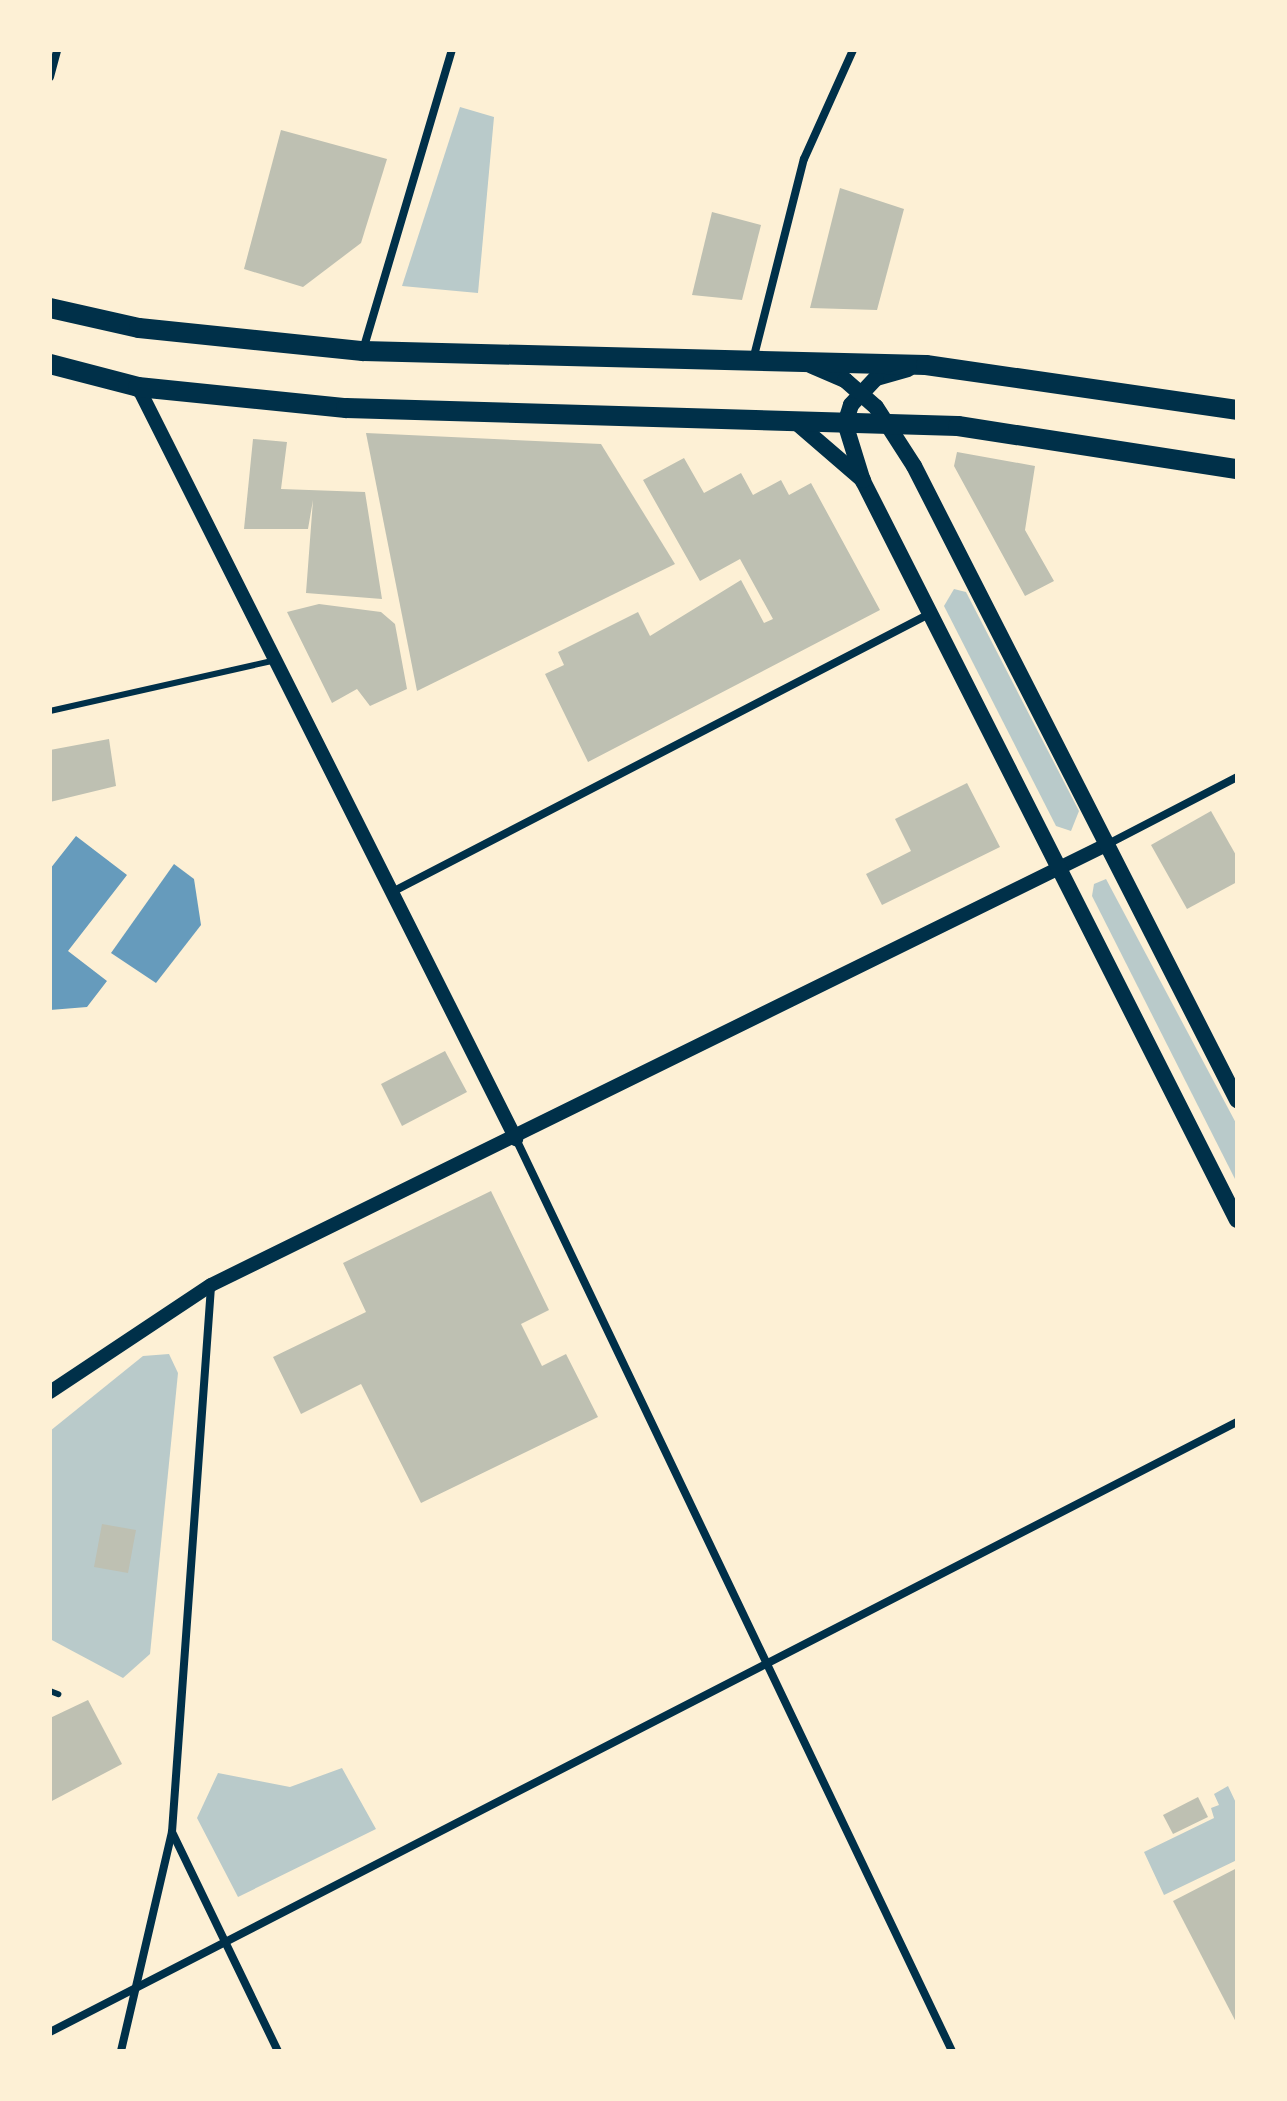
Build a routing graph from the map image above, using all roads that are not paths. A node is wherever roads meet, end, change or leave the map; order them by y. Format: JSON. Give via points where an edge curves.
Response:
{"nodes":[{"id":1,"x":57,"y":50,"type":"edge"},
{"id":2,"x":452,"y":50,"type":"edge"},
{"id":3,"x":853,"y":50,"type":"edge"},
{"id":4,"x":50,"y":77,"type":"edge"},
{"id":5,"x":50,"y":308,"type":"edge"},
{"id":6,"x":363,"y":351,"type":"junction"},
{"id":7,"x":753,"y":361,"type":"junction"},
{"id":8,"x":802,"y":363,"type":"junction"},
{"id":9,"x":50,"y":364,"type":"edge"},
{"id":10,"x":926,"y":365,"type":"junction"},
{"id":11,"x":138,"y":387,"type":"junction"},
{"id":12,"x":860,"y":392,"type":"junction"},
{"id":13,"x":1237,"y":410,"type":"edge"},
{"id":14,"x":845,"y":423,"type":"junction"},
{"id":15,"x":886,"y":423,"type":"junction"},
{"id":16,"x":798,"y":424,"type":"junction"},
{"id":17,"x":1237,"y":469,"type":"edge"},
{"id":18,"x":863,"y":481,"type":"junction"},
{"id":19,"x":931,"y":613,"type":"junction"},
{"id":20,"x":277,"y":660,"type":"junction"},
{"id":21,"x":50,"y":711,"type":"edge"},
{"id":22,"x":1237,"y":777,"type":"edge"},
{"id":23,"x":1108,"y":844,"type":"junction"},
{"id":24,"x":1062,"y":870,"type":"junction"},
{"id":25,"x":396,"y":890,"type":"junction"},
{"id":26,"x":1237,"y":1100,"type":"edge"},
{"id":27,"x":516,"y":1139,"type":"junction"},
{"id":28,"x":1237,"y":1220,"type":"edge"},
{"id":29,"x":211,"y":1285,"type":"junction"},
{"id":30,"x":50,"y":1392,"type":"edge"},
{"id":31,"x":1237,"y":1422,"type":"edge"},
{"id":32,"x":762,"y":1665,"type":"junction"},
{"id":33,"x":172,"y":1832,"type":"junction"},
{"id":34,"x":228,"y":1939,"type":"junction"},
{"id":35,"x":138,"y":1987,"type":"junction"},
{"id":36,"x":50,"y":2032,"type":"edge"},
{"id":37,"x":121,"y":2051,"type":"edge"},
{"id":38,"x":278,"y":2051,"type":"edge"},
{"id":39,"x":952,"y":2051,"type":"edge"}],
"edges":[{"from":1,"to":4,"type":"street"},
{"from":2,"to":6,"type":"street"},
{"from":3,"to":7,"type":"street","via":[[804,159]]},
{"from":5,"to":6,"type":"main road","via":[[139,328]]},
{"from":6,"to":7,"type":"main road"},
{"from":7,"to":8,"type":"main road"},
{"from":8,"to":10,"type":"main road"},
{"from":8,"to":12,"type":"main road"},
{"from":9,"to":11,"type":"main road"},
{"from":10,"to":12,"type":"main road","via":[[876,378]]},
{"from":10,"to":13,"type":"main road"},
{"from":11,"to":16,"type":"main road","via":[[346,408]]},
{"from":11,"to":20,"type":"street"},
{"from":12,"to":14,"type":"main road"},
{"from":12,"to":15,"type":"main road"},
{"from":14,"to":15,"type":"main road"},
{"from":14,"to":16,"type":"main road"},
{"from":14,"to":18,"type":"main road"},
{"from":15,"to":17,"type":"main road","via":[[958,426]]},
{"from":15,"to":23,"type":"main road"},
{"from":16,"to":18,"type":"main road"},
{"from":18,"to":19,"type":"main road"},
{"from":19,"to":24,"type":"main road"},
{"from":19,"to":25,"type":"street"},
{"from":20,"to":21,"type":"lane"},
{"from":20,"to":25,"type":"street"},
{"from":22,"to":23,"type":"street"},
{"from":23,"to":24,"type":"street"},
{"from":23,"to":26,"type":"main road"},
{"from":24,"to":27,"type":"street"},
{"from":24,"to":28,"type":"main road"},
{"from":25,"to":27,"type":"street"},
{"from":27,"to":29,"type":"street"},
{"from":27,"to":32,"type":"street"},
{"from":29,"to":30,"type":"street"},
{"from":29,"to":33,"type":"street"},
{"from":31,"to":32,"type":"street"},
{"from":32,"to":34,"type":"street"},
{"from":32,"to":39,"type":"street"},
{"from":33,"to":34,"type":"street"},
{"from":33,"to":35,"type":"street"},
{"from":34,"to":35,"type":"street"},
{"from":34,"to":38,"type":"street"},
{"from":35,"to":36,"type":"street"},
{"from":35,"to":37,"type":"street"}]}
